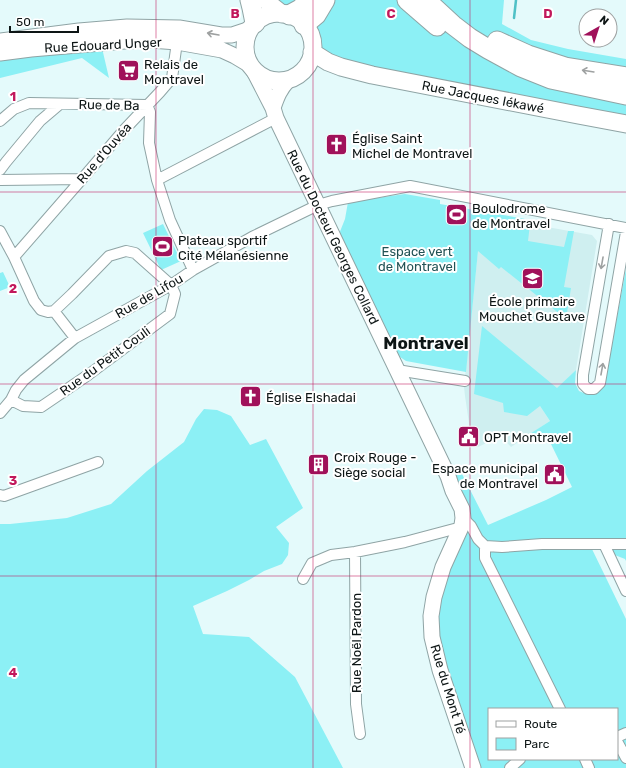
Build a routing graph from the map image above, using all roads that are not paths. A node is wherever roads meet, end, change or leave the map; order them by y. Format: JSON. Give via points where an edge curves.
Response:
{"nodes":[{"id":1,"x":250,"y":0,"type":"edge"},
{"id":2,"x":266,"y":0,"type":"edge"},
{"id":3,"x":310,"y":0,"type":"edge"},
{"id":4,"x":325,"y":0,"type":"edge"},
{"id":5,"x":406,"y":0,"type":"edge"},
{"id":6,"x":426,"y":0,"type":"edge"},
{"id":7,"x":443,"y":0,"type":"edge"},
{"id":8,"x":292,"y":18,"type":"junction"},
{"id":9,"x":252,"y":26,"type":"junction"},
{"id":10,"x":0,"y":41,"type":"edge"},
{"id":11,"x":177,"y":42,"type":"junction"},
{"id":12,"x":312,"y":52,"type":"junction"},
{"id":13,"x":0,"y":53,"type":"edge"},
{"id":14,"x":341,"y":67,"type":"junction"},
{"id":15,"x":521,"y":67,"type":"junction"},
{"id":16,"x":252,"y":68,"type":"junction"},
{"id":17,"x":304,"y":70,"type":"junction"},
{"id":18,"x":626,"y":77,"type":"edge"},
{"id":19,"x":288,"y":80,"type":"junction"},
{"id":20,"x":626,"y":94,"type":"edge"},
{"id":21,"x":60,"y":104,"type":"junction"},
{"id":22,"x":146,"y":106,"type":"junction"},
{"id":23,"x":275,"y":113,"type":"junction"},
{"id":24,"x":0,"y":121,"type":"edge"},
{"id":25,"x":626,"y":124,"type":"edge"},
{"id":26,"x":0,"y":170,"type":"edge"},
{"id":27,"x":0,"y":180,"type":"edge"},
{"id":28,"x":82,"y":180,"type":"junction"},
{"id":29,"x":157,"y":180,"type":"junction"},
{"id":30,"x":318,"y":205,"type":"junction"},
{"id":31,"x":608,"y":224,"type":"junction"},
{"id":32,"x":626,"y":228,"type":"edge"},
{"id":33,"x":0,"y":231,"type":"edge"},
{"id":34,"x":626,"y":232,"type":"edge"},
{"id":35,"x":14,"y":257,"type":"junction"},
{"id":36,"x":193,"y":270,"type":"junction"},
{"id":37,"x":171,"y":285,"type":"junction"},
{"id":38,"x":54,"y":311,"type":"junction"},
{"id":39,"x":75,"y":338,"type":"junction"},
{"id":40,"x":397,"y":370,"type":"junction"},
{"id":41,"x":465,"y":381,"type":"dead end"},
{"id":42,"x":11,"y":400,"type":"junction"},
{"id":43,"x":0,"y":413,"type":"edge"},
{"id":44,"x":98,"y":462,"type":"dead end"},
{"id":45,"x":0,"y":495,"type":"edge"},
{"id":46,"x":461,"y":525,"type":"junction"},
{"id":47,"x":604,"y":544,"type":"junction"},
{"id":48,"x":626,"y":544,"type":"edge"},
{"id":49,"x":485,"y":546,"type":"junction"},
{"id":50,"x":355,"y":552,"type":"junction"},
{"id":51,"x":303,"y":579,"type":"dead end"},
{"id":52,"x":626,"y":591,"type":"edge"},
{"id":53,"x":560,"y":708,"type":"edge"},
{"id":54,"x":360,"y":734,"type":"dead end"},
{"id":55,"x":618,"y":743,"type":"edge"},
{"id":56,"x":626,"y":758,"type":"edge"},
{"id":57,"x":519,"y":760,"type":"edge"},
{"id":58,"x":473,"y":768,"type":"edge"},
{"id":59,"x":510,"y":768,"type":"edge"}],
"edges":[{"from":1,"to":9,"type":"highway"},
{"from":2,"to":8,"type":"main road"},
{"from":3,"to":8,"type":"highway"},
{"from":4,"to":8,"type":"highway","via":[[316,15]]},
{"from":5,"to":15,"type":"highway","via":[[466,47]]},
{"from":6,"to":15,"type":"highway","via":[[470,38]]},
{"from":18,"to":7,"type":"highway","one_way":true,"via":[[565,67],[528,55],[499,42]]},
{"from":8,"to":9,"type":"main road","via":[[272,14],[263,17]]},
{"from":8,"to":12,"type":"main road","via":[[309,32]]},
{"from":9,"to":10,"type":"street","name":"Rue Edouard Unger","one_way":true,"via":[[232,35],[221,36],[179,28],[127,27]]},
{"from":9,"to":16,"type":"main road","via":[[246,37],[245,46],[246,56]]},
{"from":11,"to":13,"type":"street","name":"Rue Edouard Unger","via":[[126,41]]},
{"from":11,"to":16,"type":"street","name":"Rue Edouard Unger","via":[[222,50]]},
{"from":11,"to":22,"type":"street","name":"Rue d'Ouvéa","via":[[172,78]]},
{"from":12,"to":14,"type":"main road","name":"Rue Jacques Iékawé"},
{"from":12,"to":17,"type":"main road","via":[[310,62]]},
{"from":14,"to":17,"type":"main road","name":"Rue Jacques Iékawé"},
{"from":14,"to":25,"type":"main road","name":"Rue Jacques Iékawé"},
{"from":15,"to":20,"type":"highway","via":[[551,79]]},
{"from":16,"to":19,"type":"main road","via":[[270,80]]},
{"from":16,"to":23,"type":"street","name":"Rue du Docteur Georges Collard"},
{"from":17,"to":19,"type":"main road"},
{"from":19,"to":23,"type":"street","via":[[276,98]]},
{"from":21,"to":22,"type":"street","name":"Rue de Ba"},
{"from":21,"to":24,"type":"street","name":"Rue de Ba","via":[[29,103],[14,109]]},
{"from":21,"to":26,"type":"street","via":[[40,121]]},
{"from":22,"to":28,"type":"street","name":"Rue d'Ouvéa"},
{"from":22,"to":29,"type":"street","name":"Rue de Ba","via":[[150,112],[149,143]]},
{"from":23,"to":29,"type":"street"},
{"from":23,"to":30,"type":"street","name":"Rue du Docteur Georges Collard"},
{"from":27,"to":28,"type":"street"},
{"from":28,"to":35,"type":"street","name":"Rue d'Ouvéa"},
{"from":29,"to":36,"type":"street","name":"Rue de Ba","via":[[170,220]]},
{"from":30,"to":31,"type":"street","name":"Rue de Lifou","via":[[410,186]]},
{"from":30,"to":36,"type":"street","name":"Rue de Lifou","via":[[252,237]]},
{"from":30,"to":40,"type":"street","name":"Rue du Docteur Georges Collard"},
{"from":31,"to":32,"type":"street","name":"Rue de Lifou"},
{"from":31,"to":34,"type":"street","one_way":true,"via":[[583,375],[583,384],[588,389],[594,389],[600,383]]},
{"from":33,"to":35,"type":"street"},
{"from":35,"to":38,"type":"street","via":[[34,302],[41,310]]},
{"from":36,"to":37,"type":"street","name":"Rue de Lifou"},
{"from":37,"to":38,"type":"street","via":[[135,252],[126,251],[110,256]]},
{"from":37,"to":39,"type":"street","name":"Rue de Lifou"},
{"from":37,"to":42,"type":"street","name":"Rue du Petit Couli","via":[[175,294],[170,314],[88,375],[41,407],[23,406]]},
{"from":38,"to":39,"type":"street"},
{"from":39,"to":42,"type":"street","name":"Rue de Lifou","via":[[24,380]]},
{"from":40,"to":41,"type":"street"},
{"from":40,"to":46,"type":"street","name":"Rue du Docteur Georges Collard","via":[[462,509]]},
{"from":42,"to":43,"type":"street","name":"Rue de Lifou"},
{"from":44,"to":45,"type":"street","via":[[4,496]]},
{"from":46,"to":49,"type":"street","name":"Rue du Docteur Georges Collard","via":[[471,526]]},
{"from":46,"to":50,"type":"street","via":[[404,542]]},
{"from":46,"to":58,"type":"street","name":"Rue du Mont Té","via":[[443,567],[431,616],[432,636],[440,670]]},
{"from":47,"to":48,"type":"street"},
{"from":47,"to":49,"type":"street"},
{"from":47,"to":52,"type":"street"},
{"from":49,"to":53,"type":"street","name":"Rue du Docteur Georges Collard","via":[[485,558]]},
{"from":50,"to":51,"type":"street","via":[[331,555],[312,563]]},
{"from":50,"to":54,"type":"street","name":"Rue Noël Pardon","via":[[356,704]]},
{"from":55,"to":56,"type":"street"},
{"from":57,"to":59,"type":"street"}]}
